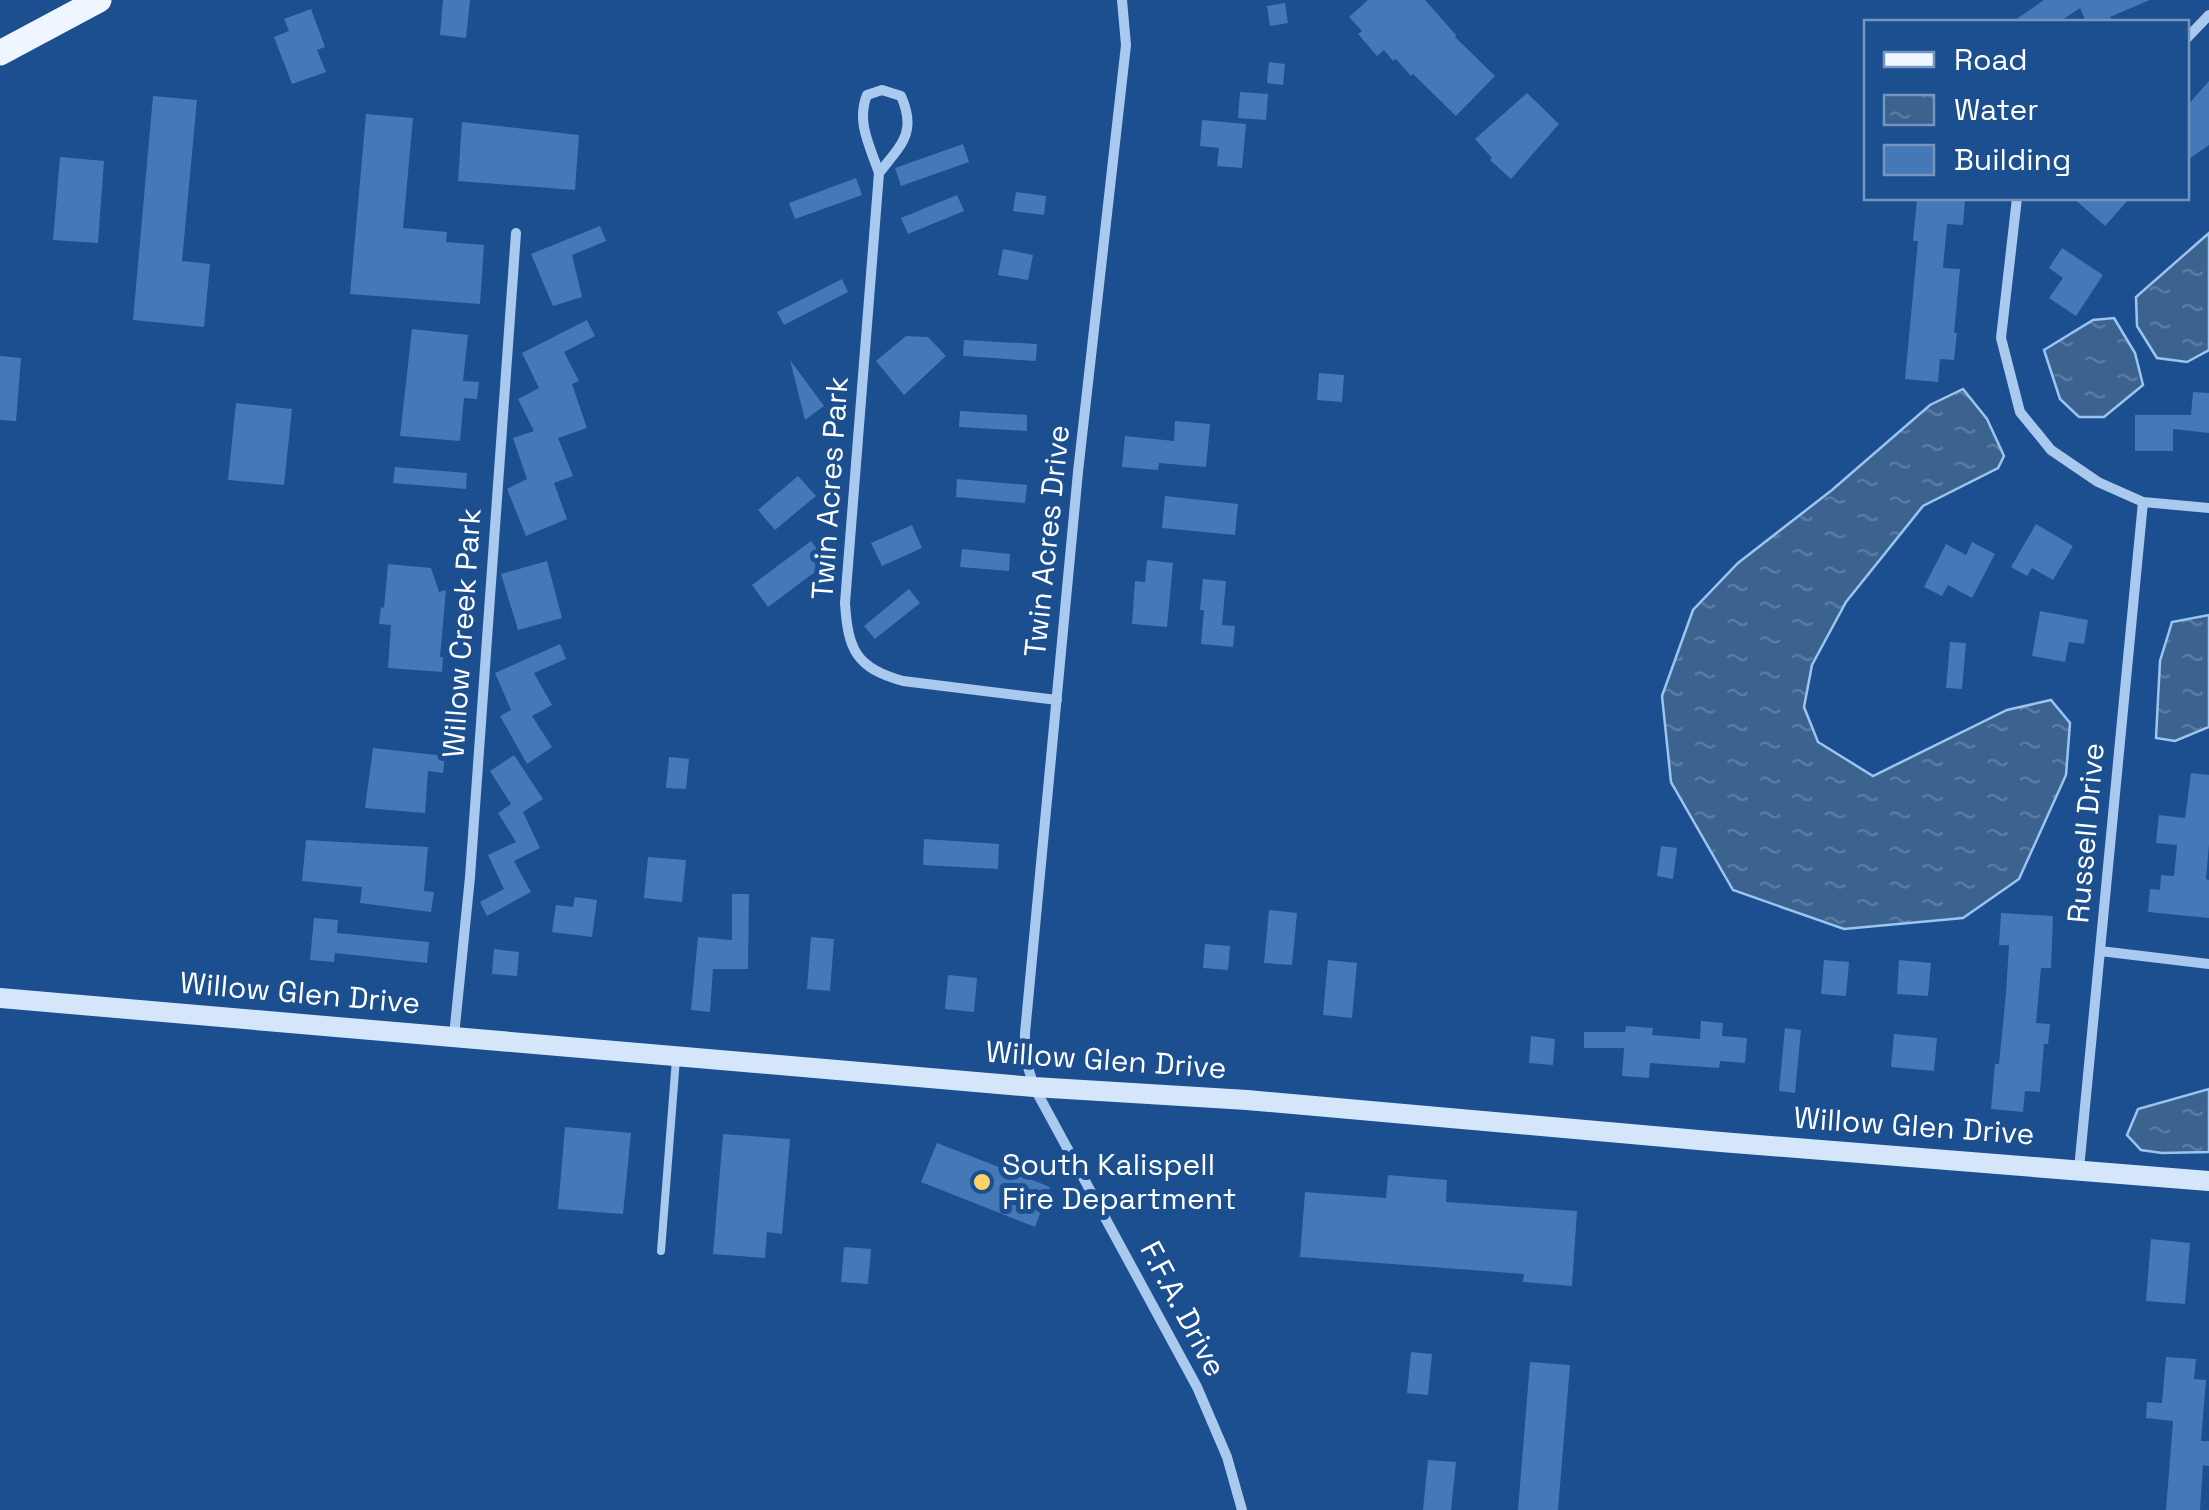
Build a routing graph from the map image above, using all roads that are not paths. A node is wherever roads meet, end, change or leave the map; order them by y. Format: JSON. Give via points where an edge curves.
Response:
{"nodes":[{"id":1,"x":99,"y":0,"type":"edge"},
{"id":2,"x":1122,"y":0,"type":"edge"},
{"id":3,"x":2209,"y":15,"type":"edge"},
{"id":4,"x":2189,"y":36,"type":"edge"},
{"id":5,"x":0,"y":54,"type":"edge"},
{"id":6,"x":879,"y":173,"type":"junction"},
{"id":7,"x":2017,"y":200,"type":"edge"},
{"id":8,"x":516,"y":233,"type":"dead end"},
{"id":9,"x":2143,"y":502,"type":"junction"},
{"id":10,"x":2209,"y":508,"type":"edge"},
{"id":11,"x":1057,"y":700,"type":"junction"},
{"id":12,"x":2100,"y":951,"type":"junction"},
{"id":13,"x":2209,"y":964,"type":"edge"},
{"id":14,"x":0,"y":998,"type":"edge"},
{"id":15,"x":454,"y":1036,"type":"junction"},
{"id":16,"x":676,"y":1055,"type":"junction"},
{"id":17,"x":1034,"y":1086,"type":"junction"},
{"id":18,"x":2079,"y":1169,"type":"junction"},
{"id":19,"x":2209,"y":1180,"type":"edge"},
{"id":20,"x":661,"y":1251,"type":"dead end"},
{"id":21,"x":1242,"y":1510,"type":"edge"}],
"edges":[{"from":1,"to":5,"type":"main road"},
{"from":2,"to":11,"type":"street","name":"Twin Acres Drive","via":[[1126,45]]},
{"from":3,"to":4,"type":"street"},
{"from":6,"to":6,"type":"street","name":"Twin Acres Park","via":[[902,144],[910,116],[901,96],[882,90],[868,95],[861,109]]},
{"from":6,"to":11,"type":"street","name":"Twin Acres Park","via":[[846,603],[850,644],[884,676]]},
{"from":7,"to":9,"type":"street","via":[[2001,338],[2020,412],[2050,450]]},
{"from":8,"to":15,"type":"street","name":"Willow Creek Park"},
{"from":9,"to":10,"type":"street"},
{"from":9,"to":12,"type":"street","name":"Russell Drive"},
{"from":11,"to":17,"type":"street","name":"Twin Acres Drive","via":[[1025,1033]]},
{"from":12,"to":13,"type":"street"},
{"from":12,"to":18,"type":"street","name":"Russell Drive"},
{"from":14,"to":15,"type":"main road","name":"Willow Glen Drive"},
{"from":15,"to":16,"type":"main road","name":"Willow Glen Drive"},
{"from":16,"to":17,"type":"main road","name":"Willow Glen Drive"},
{"from":16,"to":20,"type":"lane"},
{"from":17,"to":18,"type":"main road","name":"Willow Glen Drive"},
{"from":17,"to":21,"type":"street","name":"F.F.A. Drive","via":[[1197,1387]]},
{"from":18,"to":19,"type":"main road","name":"Willow Glen Drive"}]}
